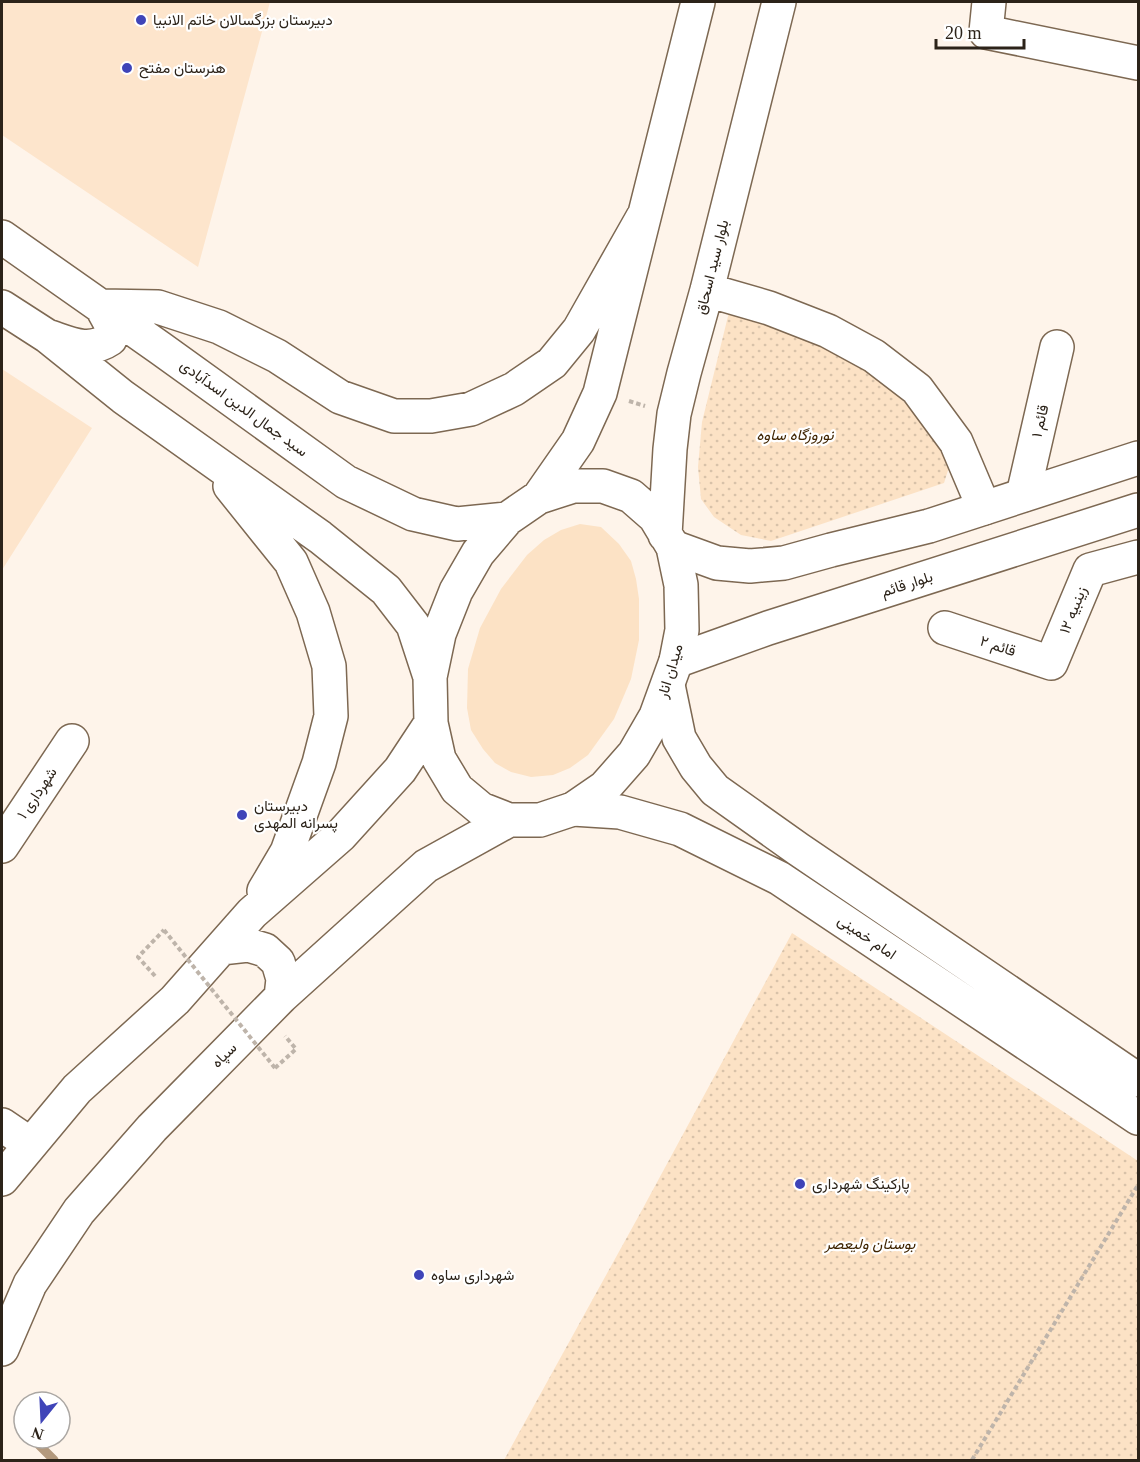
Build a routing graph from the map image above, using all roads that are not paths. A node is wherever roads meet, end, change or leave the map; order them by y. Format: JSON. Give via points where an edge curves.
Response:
{"nodes":[{"id":1,"x":698,"y":2,"type":"edge"},
{"id":2,"x":779,"y":2,"type":"edge"},
{"id":3,"x":987,"y":17,"type":"edge"},
{"id":4,"x":1138,"y":63,"type":"edge"},
{"id":5,"x":643,"y":217,"type":"junction"},
{"id":6,"x":2,"y":237,"type":"edge"},
{"id":7,"x":707,"y":290,"type":"junction"},
{"id":8,"x":2,"y":306,"type":"edge"},
{"id":9,"x":101,"y":306,"type":"junction"},
{"id":10,"x":47,"y":336,"type":"junction"},
{"id":11,"x":1057,"y":347,"type":"dead end"},
{"id":12,"x":205,"y":454,"type":"junction"},
{"id":13,"x":1138,"y":458,"type":"edge"},
{"id":14,"x":1023,"y":495,"type":"junction"},
{"id":15,"x":539,"y":496,"type":"junction"},
{"id":16,"x":984,"y":508,"type":"junction"},
{"id":17,"x":1134,"y":515,"type":"edge"},
{"id":18,"x":507,"y":519,"type":"junction"},
{"id":19,"x":929,"y":526,"type":"junction"},
{"id":20,"x":669,"y":541,"type":"junction"},
{"id":21,"x":1138,"y":557,"type":"edge"},
{"id":22,"x":936,"y":574,"type":"junction"},
{"id":23,"x":945,"y":628,"type":"dead end"},
{"id":24,"x":1051,"y":663,"type":"joint"},
{"id":25,"x":672,"y":673,"type":"junction"},
{"id":26,"x":430,"y":677,"type":"junction"},
{"id":27,"x":431,"y":723,"type":"junction"},
{"id":28,"x":72,"y":741,"type":"dead end"},
{"id":29,"x":573,"y":809,"type":"junction"},
{"id":30,"x":509,"y":820,"type":"junction"},
{"id":31,"x":2,"y":846,"type":"edge"},
{"id":32,"x":252,"y":913,"type":"junction"},
{"id":33,"x":920,"y":932,"type":"junction"},
{"id":34,"x":221,"y":948,"type":"junction"},
{"id":35,"x":901,"y":960,"type":"junction"},
{"id":36,"x":281,"y":997,"type":"junction"},
{"id":37,"x":1138,"y":1080,"type":"edge"},
{"id":38,"x":1138,"y":1118,"type":"edge"},
{"id":39,"x":2,"y":1125,"type":"edge"},
{"id":40,"x":30,"y":1144,"type":"junction"},
{"id":41,"x":2,"y":1179,"type":"edge"},
{"id":42,"x":2,"y":1349,"type":"edge"}],
"edges":[{"from":1,"to":5,"type":"main road"},
{"from":2,"to":7,"type":"main road","name":"بلوار سید اسحاق"},
{"from":3,"to":4,"type":"main road"},
{"from":5,"to":9,"type":"main road","via":[[579,330],[552,363],[514,389],[471,409],[431,416],[394,416],[340,397],[277,356],[219,327],[158,307]]},
{"from":5,"to":15,"type":"main road","via":[[600,393],[578,441]]},
{"from":6,"to":9,"type":"main road","name":"سید جمال الدین اسدآبادی"},
{"from":7,"to":16,"type":"main road","via":[[828,331],[874,356],[917,389],[956,442]]},
{"from":7,"to":20,"type":"main road","name":"بلوار سید اسحاق","via":[[674,414]]},
{"from":8,"to":10,"type":"main road"},
{"from":9,"to":10,"type":"main road","via":[[111,326],[110,339],[104,344],[84,348]]},
{"from":9,"to":18,"type":"main road","name":"سید جمال الدین اسدآبادی","via":[[346,482],[413,514],[457,524]]},
{"from":10,"to":12,"type":"main road","via":[[123,397]]},
{"from":11,"to":14,"type":"main road","name":"قائم ۱"},
{"from":12,"to":26,"type":"main road","via":[[387,590],[413,625]]},
{"from":12,"to":32,"type":"main road","via":[[291,562],[313,612],[329,666],[331,716],[319,763],[286,852]]},
{"from":13,"to":14,"type":"main road"},
{"from":14,"to":16,"type":"main road"},
{"from":15,"to":18,"type":"main road","name":"میدان انار"},
{"from":15,"to":20,"type":"main road","name":"میدان انار","via":[[573,486],[603,486],[631,496],[655,517]]},
{"from":16,"to":19,"type":"main road"},
{"from":17,"to":22,"type":"main road","name":"بلوار قائم"},
{"from":18,"to":26,"type":"main road","name":"میدان انار","via":[[478,553],[456,591],[439,634]]},
{"from":19,"to":20,"type":"main road","via":[[784,563],[750,566],[717,563]]},
{"from":19,"to":22,"type":"main road","via":[[920,543],[920,556]]},
{"from":20,"to":25,"type":"main road","name":"میدان انار","via":[[681,585],[682,630]]},
{"from":21,"to":24,"type":"main road","name":"زینبیه ۱۲","via":[[1090,570]]},
{"from":22,"to":25,"type":"main road","name":"بلوار قائم","via":[[768,628]]},
{"from":23,"to":24,"type":"main road","name":"قائم ۲"},
{"from":25,"to":29,"type":"main road","name":"میدان انار","via":[[656,716],[634,754],[605,787]]},
{"from":25,"to":33,"type":"main road","via":[[679,738],[715,790]]},
{"from":26,"to":27,"type":"main road","name":"میدان انار"},
{"from":27,"to":30,"type":"main road","name":"میدان انار","via":[[439,759],[457,789],[481,809]]},
{"from":27,"to":32,"type":"main road","via":[[400,770],[341,835]]},
{"from":28,"to":31,"type":"main road","name":"شهرداری ۱"},
{"from":29,"to":30,"type":"main road","name":"میدان انار","via":[[540,820]]},
{"from":29,"to":35,"type":"main road","name":"امام خمینی","via":[[620,812],[680,829],[779,878]]},
{"from":30,"to":36,"type":"main road","name":"سپاه","via":[[426,866]]},
{"from":32,"to":34,"type":"main road"},
{"from":33,"to":35,"type":"main road"},
{"from":33,"to":37,"type":"main road"},
{"from":34,"to":36,"type":"main road","via":[[248,945],[265,950],[278,962],[284,979]]},
{"from":34,"to":40,"type":"main road","via":[[175,1000],[77,1089]]},
{"from":35,"to":38,"type":"main road","name":"امام خمینی"},
{"from":36,"to":42,"type":"main road","name":"سپاه","via":[[152,1128],[79,1211],[30,1284]]},
{"from":39,"to":40,"type":"main road"},
{"from":40,"to":41,"type":"main road"}]}
